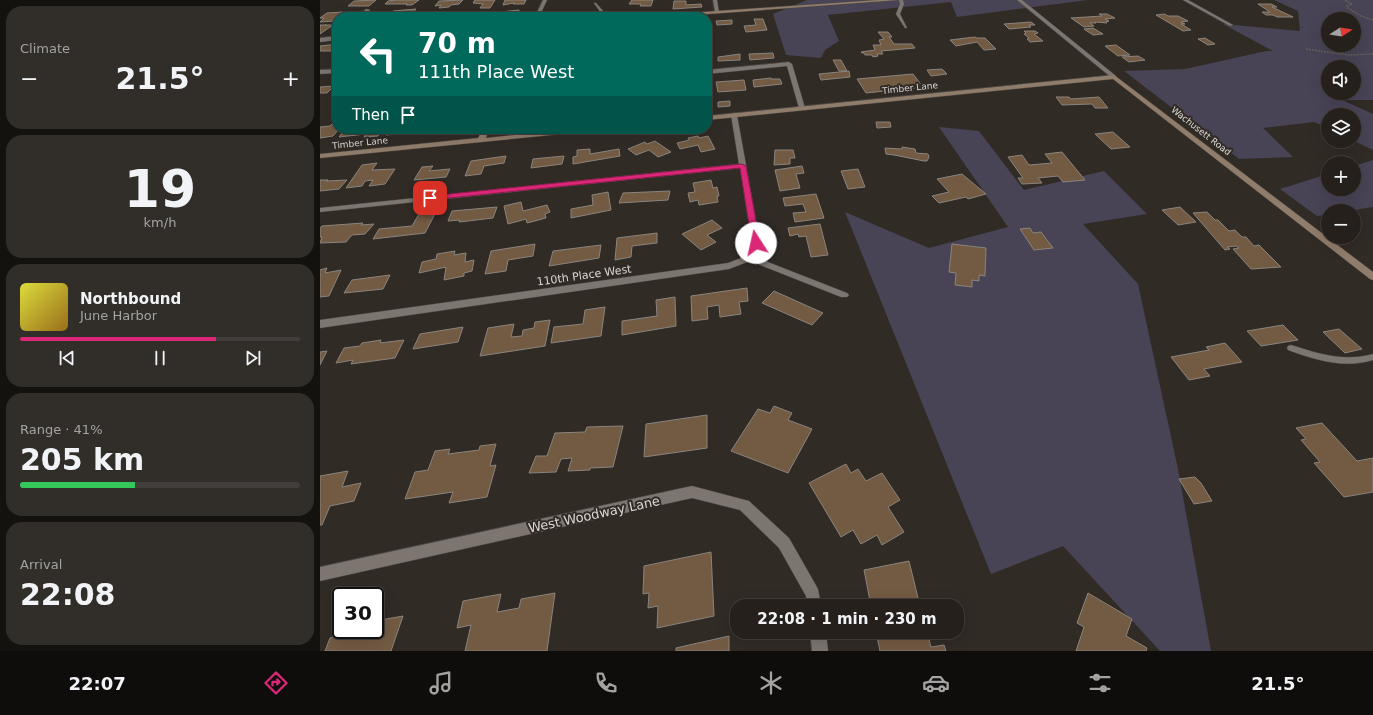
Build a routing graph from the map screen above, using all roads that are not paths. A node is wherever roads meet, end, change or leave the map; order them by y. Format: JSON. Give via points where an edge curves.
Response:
{"nodes":[{"id":1,"x":545,"y":0,"type":"edge"},
{"id":2,"x":715,"y":0,"type":"edge"},
{"id":3,"x":897,"y":0,"type":"edge"},
{"id":4,"x":901,"y":0,"type":"edge"},
{"id":5,"x":1019,"y":0,"type":"edge"},
{"id":6,"x":1185,"y":0,"type":"edge"},
{"id":7,"x":595,"y":4,"type":"dead end"},
{"id":8,"x":368,"y":10,"type":"dead end"},
{"id":9,"x":366,"y":12,"type":"edge"},
{"id":10,"x":539,"y":12,"type":"edge"},
{"id":11,"x":602,"y":12,"type":"edge"},
{"id":12,"x":712,"y":12,"type":"edge"},
{"id":13,"x":717,"y":12,"type":"junction"},
{"id":14,"x":1231,"y":25,"type":"dead end"},
{"id":15,"x":906,"y":27,"type":"dead end"},
{"id":16,"x":332,"y":39,"type":"edge"},
{"id":17,"x":320,"y":40,"type":"edge"},
{"id":18,"x":332,"y":71,"type":"edge"},
{"id":19,"x":320,"y":72,"type":"edge"},
{"id":20,"x":712,"y":72,"type":"edge"},
{"id":21,"x":1114,"y":77,"type":"junction"},
{"id":22,"x":802,"y":108,"type":"junction"},
{"id":23,"x":734,"y":115,"type":"junction"},
{"id":24,"x":712,"y":117,"type":"edge"},
{"id":25,"x":484,"y":134,"type":"edge"},
{"id":26,"x":542,"y":134,"type":"edge"},
{"id":27,"x":482,"y":140,"type":"junction"},
{"id":28,"x":320,"y":156,"type":"edge"},
{"id":29,"x":742,"y":166,"type":"junction"},
{"id":30,"x":320,"y":210,"type":"edge"},
{"id":31,"x":750,"y":258,"type":"junction"},
{"id":32,"x":1373,"y":277,"type":"edge"},
{"id":33,"x":844,"y":295,"type":"dead end"},
{"id":34,"x":320,"y":324,"type":"edge"},
{"id":35,"x":1291,"y":348,"type":"dead end"},
{"id":36,"x":1373,"y":358,"type":"edge"},
{"id":37,"x":320,"y":574,"type":"edge"},
{"id":38,"x":813,"y":599,"type":"edge"},
{"id":39,"x":819,"y":639,"type":"edge"},
{"id":40,"x":820,"y":651,"type":"edge"}],
"edges":[{"from":1,"to":10,"type":"street"},
{"from":2,"to":13,"type":"street"},
{"from":3,"to":13,"type":"street"},
{"from":4,"to":15,"type":"lane","via":[[898,14]]},
{"from":5,"to":21,"type":"street","name":"Wachusett Road"},
{"from":6,"to":14,"type":"lane"},
{"from":7,"to":11,"type":"lane"},
{"from":8,"to":9,"type":"street"},
{"from":12,"to":13,"type":"street"},
{"from":16,"to":17,"type":"street"},
{"from":18,"to":19,"type":"street"},
{"from":20,"to":22,"type":"street","via":[[789,64]]},
{"from":21,"to":22,"type":"street","name":"Timber Lane"},
{"from":21,"to":32,"type":"street","name":"Wachusett Road"},
{"from":22,"to":23,"type":"street","name":"Timber Lane"},
{"from":23,"to":24,"type":"street","name":"Timber Lane"},
{"from":23,"to":29,"type":"street"},
{"from":25,"to":27,"type":"street"},
{"from":26,"to":27,"type":"street","name":"Timber Lane"},
{"from":27,"to":28,"type":"street","name":"Timber Lane"},
{"from":29,"to":30,"type":"street"},
{"from":29,"to":31,"type":"street","via":[[756,243]]},
{"from":31,"to":33,"type":"street"},
{"from":31,"to":34,"type":"street","name":"110th Place West","via":[[729,266]]},
{"from":35,"to":36,"type":"lane","via":[[1311,355],[1342,360]]},
{"from":37,"to":38,"type":"street","name":"West Woodway Lane","via":[[692,492],[744,505],[784,543]]},
{"from":39,"to":40,"type":"street"}]}
